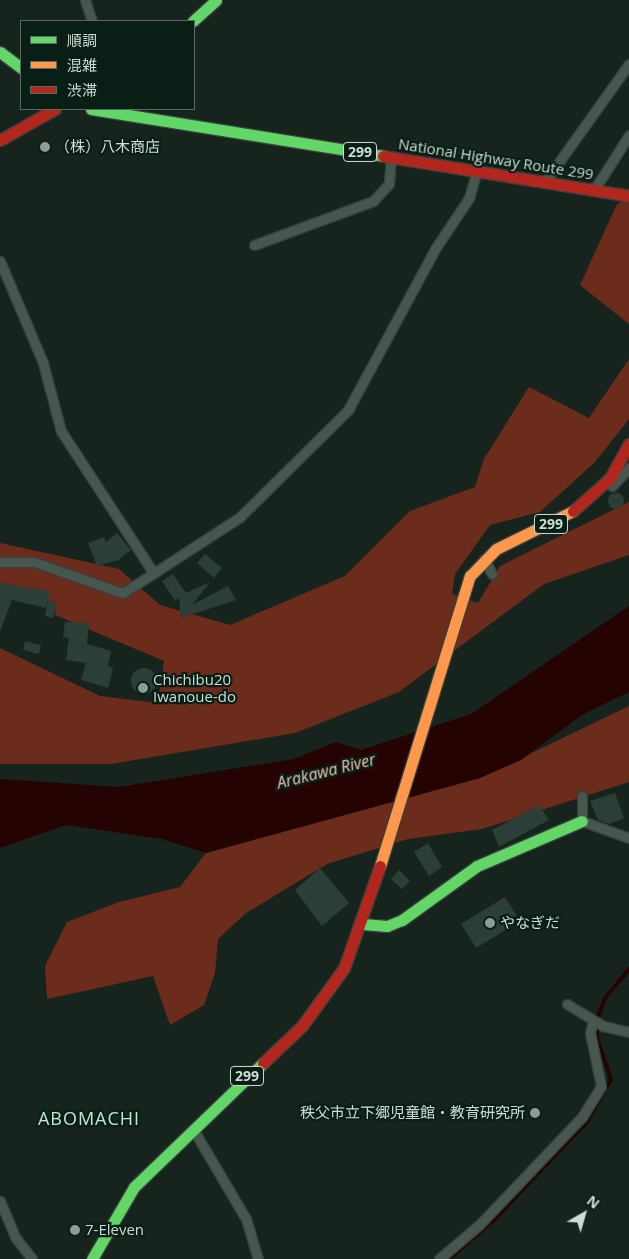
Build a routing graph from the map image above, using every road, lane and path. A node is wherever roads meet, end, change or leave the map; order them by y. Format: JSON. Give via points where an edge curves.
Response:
{"nodes":[{"id":1,"x":85,"y":0,"type":"edge"},
{"id":2,"x":216,"y":0,"type":"edge"},
{"id":3,"x":92,"y":20,"type":"edge"},
{"id":4,"x":194,"y":20,"type":"edge"},
{"id":5,"x":0,"y":52,"type":"edge"},
{"id":6,"x":629,"y":64,"type":"edge"},
{"id":7,"x":20,"y":67,"type":"edge"},
{"id":8,"x":53,"y":110,"type":"edge"},
{"id":9,"x":97,"y":110,"type":"edge"},
{"id":10,"x":629,"y":135,"type":"edge"},
{"id":11,"x":0,"y":140,"type":"edge"},
{"id":12,"x":391,"y":157,"type":"junction"},
{"id":13,"x":477,"y":170,"type":"junction"},
{"id":14,"x":544,"y":183,"type":"junction"},
{"id":15,"x":594,"y":190,"type":"junction"},
{"id":16,"x":629,"y":196,"type":"edge"},
{"id":17,"x":254,"y":245,"type":"dead end"},
{"id":18,"x":0,"y":260,"type":"edge"},
{"id":19,"x":629,"y":444,"type":"edge"},
{"id":20,"x":629,"y":468,"type":"edge"},
{"id":21,"x":580,"y":508,"type":"junction"},
{"id":22,"x":484,"y":559,"type":"junction"},
{"id":23,"x":0,"y":562,"type":"edge"},
{"id":24,"x":153,"y":572,"type":"junction"},
{"id":25,"x":492,"y":574,"type":"dead end"},
{"id":26,"x":582,"y":796,"type":"dead end"},
{"id":27,"x":582,"y":821,"type":"junction"},
{"id":28,"x":629,"y":838,"type":"edge"},
{"id":29,"x":363,"y":924,"type":"junction"},
{"id":30,"x":567,"y":1004,"type":"dead end"},
{"id":31,"x":593,"y":1021,"type":"junction"},
{"id":32,"x":629,"y":1032,"type":"edge"},
{"id":33,"x":193,"y":1129,"type":"junction"},
{"id":34,"x":0,"y":1201,"type":"edge"},
{"id":35,"x":32,"y":1259,"type":"edge"},
{"id":36,"x":92,"y":1259,"type":"edge"},
{"id":37,"x":258,"y":1259,"type":"edge"},
{"id":38,"x":439,"y":1259,"type":"edge"}],
"edges":[{"from":1,"to":3,"type":"street"},
{"from":2,"to":4,"type":"main road"},
{"from":5,"to":7,"type":"main road"},
{"from":6,"to":14,"type":"street"},
{"from":8,"to":11,"type":"main road"},
{"from":9,"to":12,"type":"main road","name":"National Highway Route 299","number":"299"},
{"from":10,"to":15,"type":"street"},
{"from":12,"to":13,"type":"main road","name":"National Highway Route 299","number":"299"},
{"from":12,"to":17,"type":"street","via":[[389,184],[373,201]]},
{"from":13,"to":14,"type":"main road","name":"National Highway Route 299","number":"299"},
{"from":13,"to":24,"type":"street","via":[[469,198],[434,249],[348,410],[240,516]]},
{"from":14,"to":15,"type":"main road","name":"National Highway Route 299","number":"299"},
{"from":15,"to":16,"type":"main road","name":"National Highway Route 299","number":"299"},
{"from":18,"to":24,"type":"street","via":[[42,363],[62,431]]},
{"from":19,"to":21,"type":"main road","number":"299","via":[[610,478]]},
{"from":20,"to":21,"type":"street","via":[[606,491]]},
{"from":21,"to":22,"type":"main road","number":"299"},
{"from":22,"to":25,"type":"street"},
{"from":22,"to":29,"type":"main road","number":"299","via":[[462,592]]},
{"from":23,"to":24,"type":"street","via":[[34,562],[115,593],[124,593]]},
{"from":26,"to":27,"type":"street"},
{"from":27,"to":28,"type":"street"},
{"from":27,"to":29,"type":"main road","via":[[477,866],[402,920],[387,926]]},
{"from":29,"to":33,"type":"main road","number":"299","via":[[344,968],[306,1021]]},
{"from":30,"to":31,"type":"street"},
{"from":31,"to":32,"type":"street"},
{"from":31,"to":38,"type":"street","via":[[590,1033],[601,1086],[582,1117],[479,1225]]},
{"from":33,"to":36,"type":"main road","number":"299","via":[[134,1187]]},
{"from":33,"to":37,"type":"street","via":[[246,1219]]},
{"from":34,"to":35,"type":"street","via":[[15,1236]]}]}
